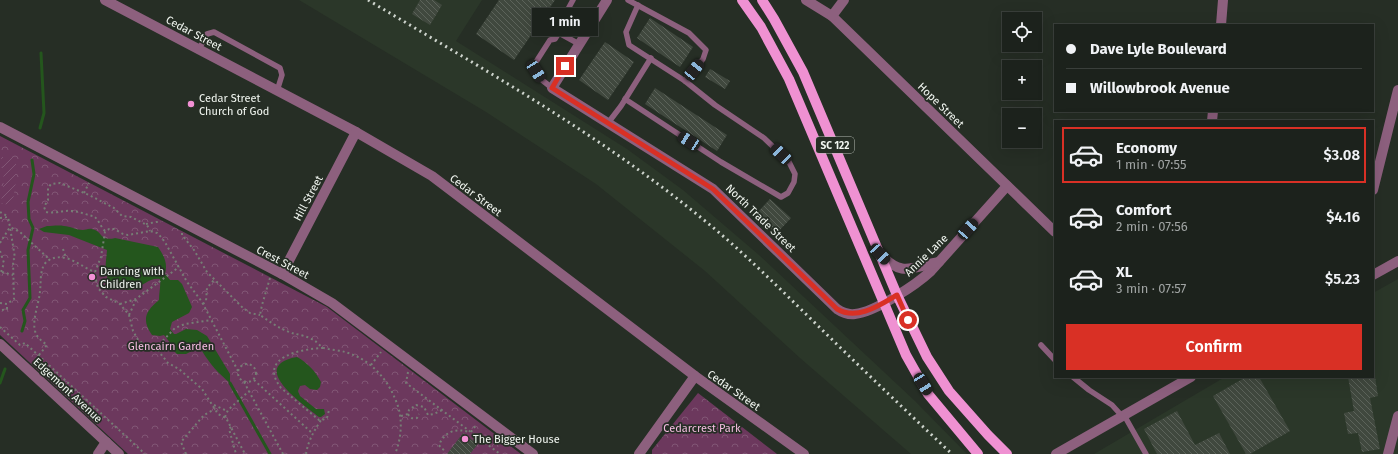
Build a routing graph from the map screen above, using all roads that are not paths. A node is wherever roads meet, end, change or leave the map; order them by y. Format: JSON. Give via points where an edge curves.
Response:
{"nodes":[{"id":1,"x":105,"y":0,"type":"edge"},
{"id":2,"x":573,"y":0,"type":"edge"},
{"id":3,"x":607,"y":0,"type":"edge"},
{"id":4,"x":628,"y":0,"type":"edge"},
{"id":5,"x":742,"y":0,"type":"edge"},
{"id":6,"x":762,"y":0,"type":"edge"},
{"id":7,"x":806,"y":0,"type":"edge"},
{"id":8,"x":844,"y":0,"type":"edge"},
{"id":9,"x":1223,"y":0,"type":"edge"},
{"id":10,"x":638,"y":5,"type":"junction"},
{"id":11,"x":832,"y":16,"type":"junction"},
{"id":12,"x":1221,"y":24,"type":"edge"},
{"id":13,"x":559,"y":33,"type":"junction"},
{"id":14,"x":579,"y":44,"type":"junction"},
{"id":15,"x":199,"y":49,"type":"junction"},
{"id":16,"x":650,"y":58,"type":"junction"},
{"id":17,"x":685,"y":81,"type":"junction"},
{"id":18,"x":552,"y":88,"type":"junction"},
{"id":19,"x":277,"y":90,"type":"junction"},
{"id":20,"x":1398,"y":90,"type":"edge"},
{"id":21,"x":625,"y":99,"type":"junction"},
{"id":22,"x":608,"y":123,"type":"junction"},
{"id":23,"x":0,"y":127,"type":"edge"},
{"id":24,"x":356,"y":132,"type":"junction"},
{"id":25,"x":1007,"y":186,"type":"junction"},
{"id":26,"x":1374,"y":186,"type":"edge"},
{"id":27,"x":1054,"y":231,"type":"edge"},
{"id":28,"x":880,"y":254,"type":"junction"},
{"id":29,"x":1398,"y":261,"type":"edge"},
{"id":30,"x":939,"y":262,"type":"junction"},
{"id":31,"x":277,"y":272,"type":"junction"},
{"id":32,"x":1374,"y":272,"type":"edge"},
{"id":33,"x":897,"y":295,"type":"junction"},
{"id":34,"x":825,"y":298,"type":"joint"},
{"id":35,"x":884,"y":303,"type":"junction"},
{"id":36,"x":0,"y":344,"type":"edge"},
{"id":37,"x":1041,"y":345,"type":"dead end"},
{"id":38,"x":1054,"y":359,"type":"edge"},
{"id":39,"x":695,"y":376,"type":"junction"},
{"id":40,"x":1074,"y":378,"type":"edge"},
{"id":41,"x":1189,"y":378,"type":"edge"},
{"id":42,"x":1123,"y":416,"type":"junction"},
{"id":43,"x":1398,"y":416,"type":"edge"},
{"id":44,"x":106,"y":442,"type":"junction"},
{"id":45,"x":98,"y":454,"type":"edge"},
{"id":46,"x":119,"y":454,"type":"edge"},
{"id":47,"x":533,"y":454,"type":"edge"},
{"id":48,"x":639,"y":454,"type":"edge"},
{"id":49,"x":804,"y":454,"type":"edge"},
{"id":50,"x":978,"y":454,"type":"edge"},
{"id":51,"x":1007,"y":454,"type":"edge"},
{"id":52,"x":1056,"y":454,"type":"edge"},
{"id":53,"x":1146,"y":454,"type":"edge"},
{"id":54,"x":1388,"y":454,"type":"edge"}],
"edges":[{"from":1,"to":15,"type":"street","name":"Cedar Street"},
{"from":2,"to":13,"type":"lane","via":[[562,20],[564,25]]},
{"from":3,"to":14,"type":"street"},
{"from":4,"to":10,"type":"lane"},
{"from":5,"to":35,"type":"main road","number":"SC 122","via":[[761,27],[789,78]]},
{"from":6,"to":28,"type":"main road","number":"SC 122","via":[[803,72]]},
{"from":7,"to":11,"type":"street","name":"Hope Street"},
{"from":8,"to":11,"type":"street"},
{"from":9,"to":12,"type":"street"},
{"from":10,"to":16,"type":"lane","via":[[626,32],[627,39],[630,45]]},
{"from":10,"to":17,"type":"lane","via":[[689,33],[706,50],[703,59]]},
{"from":11,"to":25,"type":"street","name":"Hope Street"},
{"from":13,"to":14,"type":"lane"},
{"from":13,"to":18,"type":"lane","via":[[556,39],[550,40],[534,65],[542,80]]},
{"from":14,"to":18,"type":"street"},
{"from":15,"to":19,"type":"street","name":"Cedar Street"},
{"from":15,"to":19,"type":"lane","via":[[207,34],[214,32],[280,68],[282,75]]},
{"from":16,"to":17,"type":"lane"},
{"from":16,"to":21,"type":"lane"},
{"from":17,"to":21,"type":"lane","via":[[764,138],[789,162],[795,174],[788,193],[781,197],[771,192]]},
{"from":18,"to":22,"type":"street","name":"North Trade Street"},
{"from":19,"to":24,"type":"street","name":"Cedar Street"},
{"from":20,"to":26,"type":"street"},
{"from":21,"to":22,"type":"lane"},
{"from":22,"to":34,"type":"street","name":"North Trade Street","via":[[713,189]]},
{"from":23,"to":31,"type":"street","name":"Crest Street"},
{"from":24,"to":31,"type":"street","name":"Hill Street"},
{"from":24,"to":39,"type":"street","name":"Cedar Street","via":[[432,176]]},
{"from":25,"to":27,"type":"street","name":"Hope Street"},
{"from":25,"to":30,"type":"street","name":"Annie Lane"},
{"from":28,"to":30,"type":"street","via":[[889,264],[902,269]]},
{"from":28,"to":33,"type":"main road","number":"SC 122"},
{"from":29,"to":32,"type":"street"},
{"from":30,"to":33,"type":"street","name":"Annie Lane","via":[[919,282]]},
{"from":31,"to":47,"type":"street","name":"Crest Street","via":[[332,303],[384,348]]},
{"from":33,"to":35,"type":"street","name":"Annie Lane"},
{"from":33,"to":51,"type":"main road","number":"SC 122","via":[[927,357],[949,391]]},
{"from":34,"to":35,"type":"street","name":"Annie Lane","via":[[843,313],[853,314]]},
{"from":35,"to":50,"type":"main road","number":"SC 122","via":[[906,355],[921,381],[939,408]]},
{"from":36,"to":44,"type":"street","name":"Edgemont Avenue"},
{"from":37,"to":38,"type":"lane"},
{"from":39,"to":48,"type":"street"},
{"from":39,"to":49,"type":"street","name":"Cedar Street"},
{"from":40,"to":42,"type":"lane"},
{"from":41,"to":42,"type":"street"},
{"from":42,"to":52,"type":"street"},
{"from":42,"to":53,"type":"lane"},
{"from":43,"to":54,"type":"street"},
{"from":44,"to":45,"type":"street"},
{"from":44,"to":46,"type":"street","name":"Edgemont Avenue"}]}
